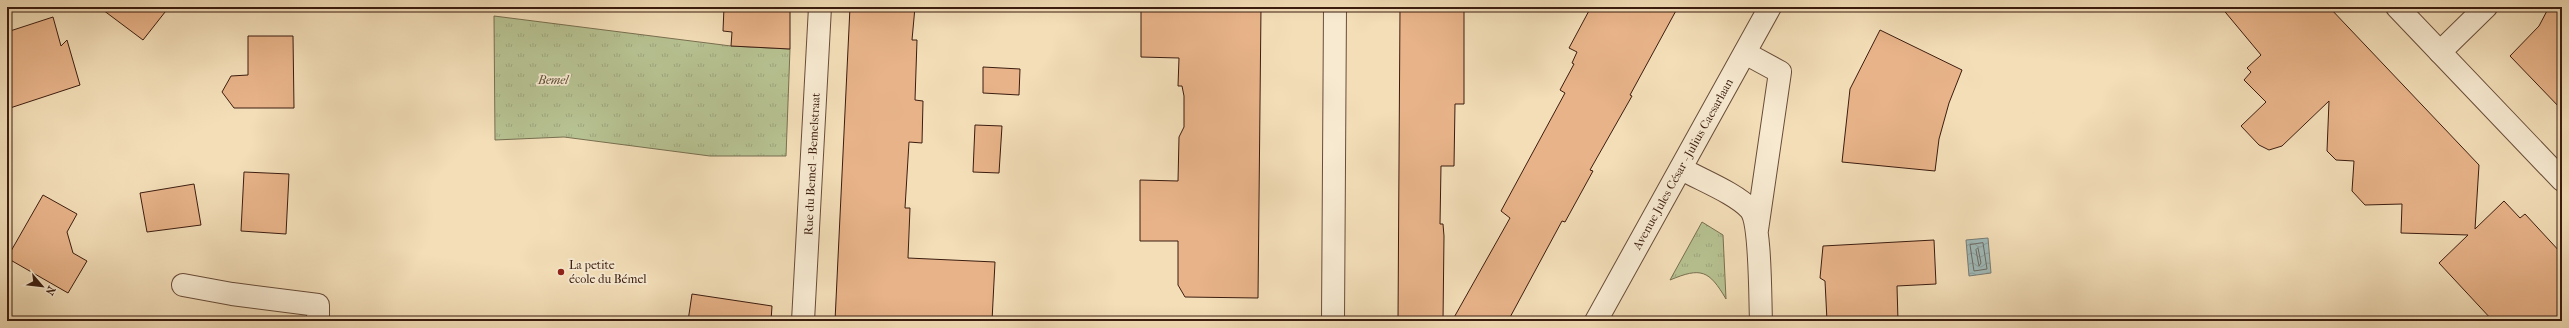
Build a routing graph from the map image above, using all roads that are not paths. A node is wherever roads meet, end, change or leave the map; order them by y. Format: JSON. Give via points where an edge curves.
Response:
{"nodes":[{"id":1,"x":820,"y":7,"type":"edge"},
{"id":2,"x":1335,"y":7,"type":"edge"},
{"id":3,"x":1770,"y":7,"type":"edge"},
{"id":4,"x":2397,"y":7,"type":"edge"},
{"id":5,"x":2486,"y":7,"type":"edge"},
{"id":6,"x":2440,"y":52,"type":"junction"},
{"id":7,"x":1745,"y":53,"type":"junction"},
{"id":8,"x":1682,"y":169,"type":"junction"},
{"id":9,"x":2562,"y":180,"type":"edge"},
{"id":10,"x":1757,"y":230,"type":"junction"},
{"id":11,"x":183,"y":285,"type":"dead end"},
{"id":12,"x":318,"y":321,"type":"edge"},
{"id":13,"x":803,"y":321,"type":"edge"},
{"id":14,"x":1333,"y":321,"type":"edge"},
{"id":15,"x":1596,"y":321,"type":"edge"},
{"id":16,"x":1761,"y":321,"type":"edge"}],
"edges":[{"from":1,"to":13,"type":"street","name":"Rue du Bemel - Bemelstraat"},
{"from":2,"to":14,"type":"street"},
{"from":3,"to":7,"type":"street","name":"Avenue Jules César - Julius Caesarlaan"},
{"from":4,"to":6,"type":"street"},
{"from":5,"to":6,"type":"street"},
{"from":6,"to":9,"type":"street"},
{"from":7,"to":8,"type":"street","name":"Avenue Jules César - Julius Caesarlaan"},
{"from":7,"to":10,"type":"street","via":[[1780,72]]},
{"from":8,"to":10,"type":"street","via":[[1751,210]]},
{"from":8,"to":15,"type":"street","name":"Avenue Jules César - Julius Caesarlaan"},
{"from":10,"to":16,"type":"street"},
{"from":11,"to":12,"type":"street","via":[[318,305]]}]}
